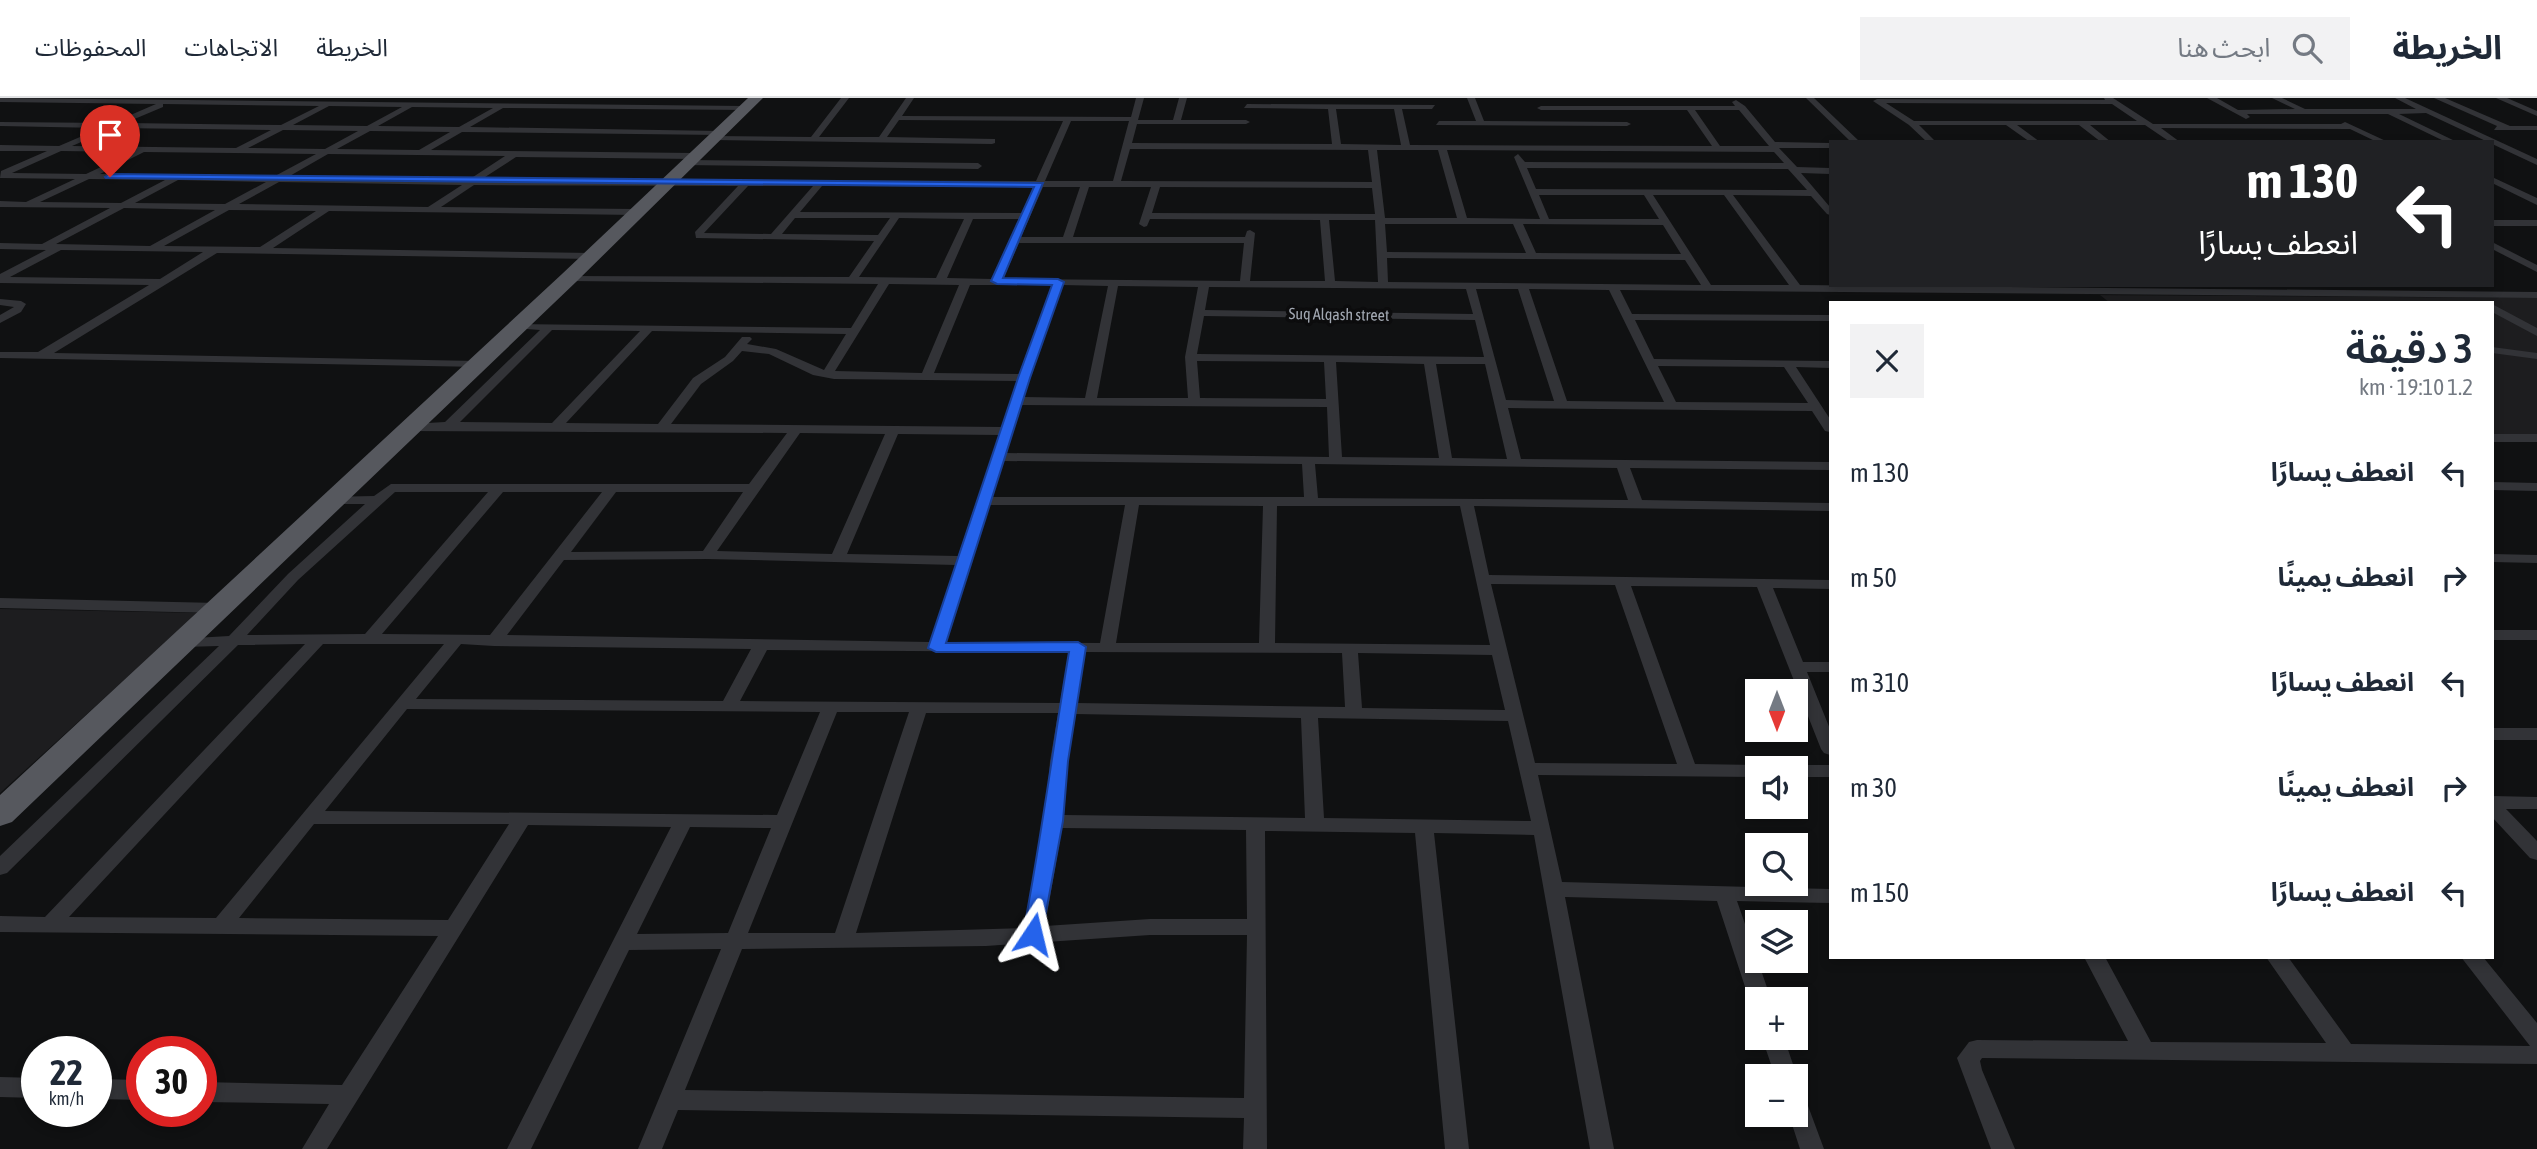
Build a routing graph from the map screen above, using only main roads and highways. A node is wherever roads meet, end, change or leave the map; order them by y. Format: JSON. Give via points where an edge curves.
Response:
{"nodes":[{"id":1,"x":750,"y":103,"type":"edge"},
{"id":2,"x":0,"y":814,"type":"edge"}],
"edges":[{"from":1,"to":2,"type":"highway"}]}
